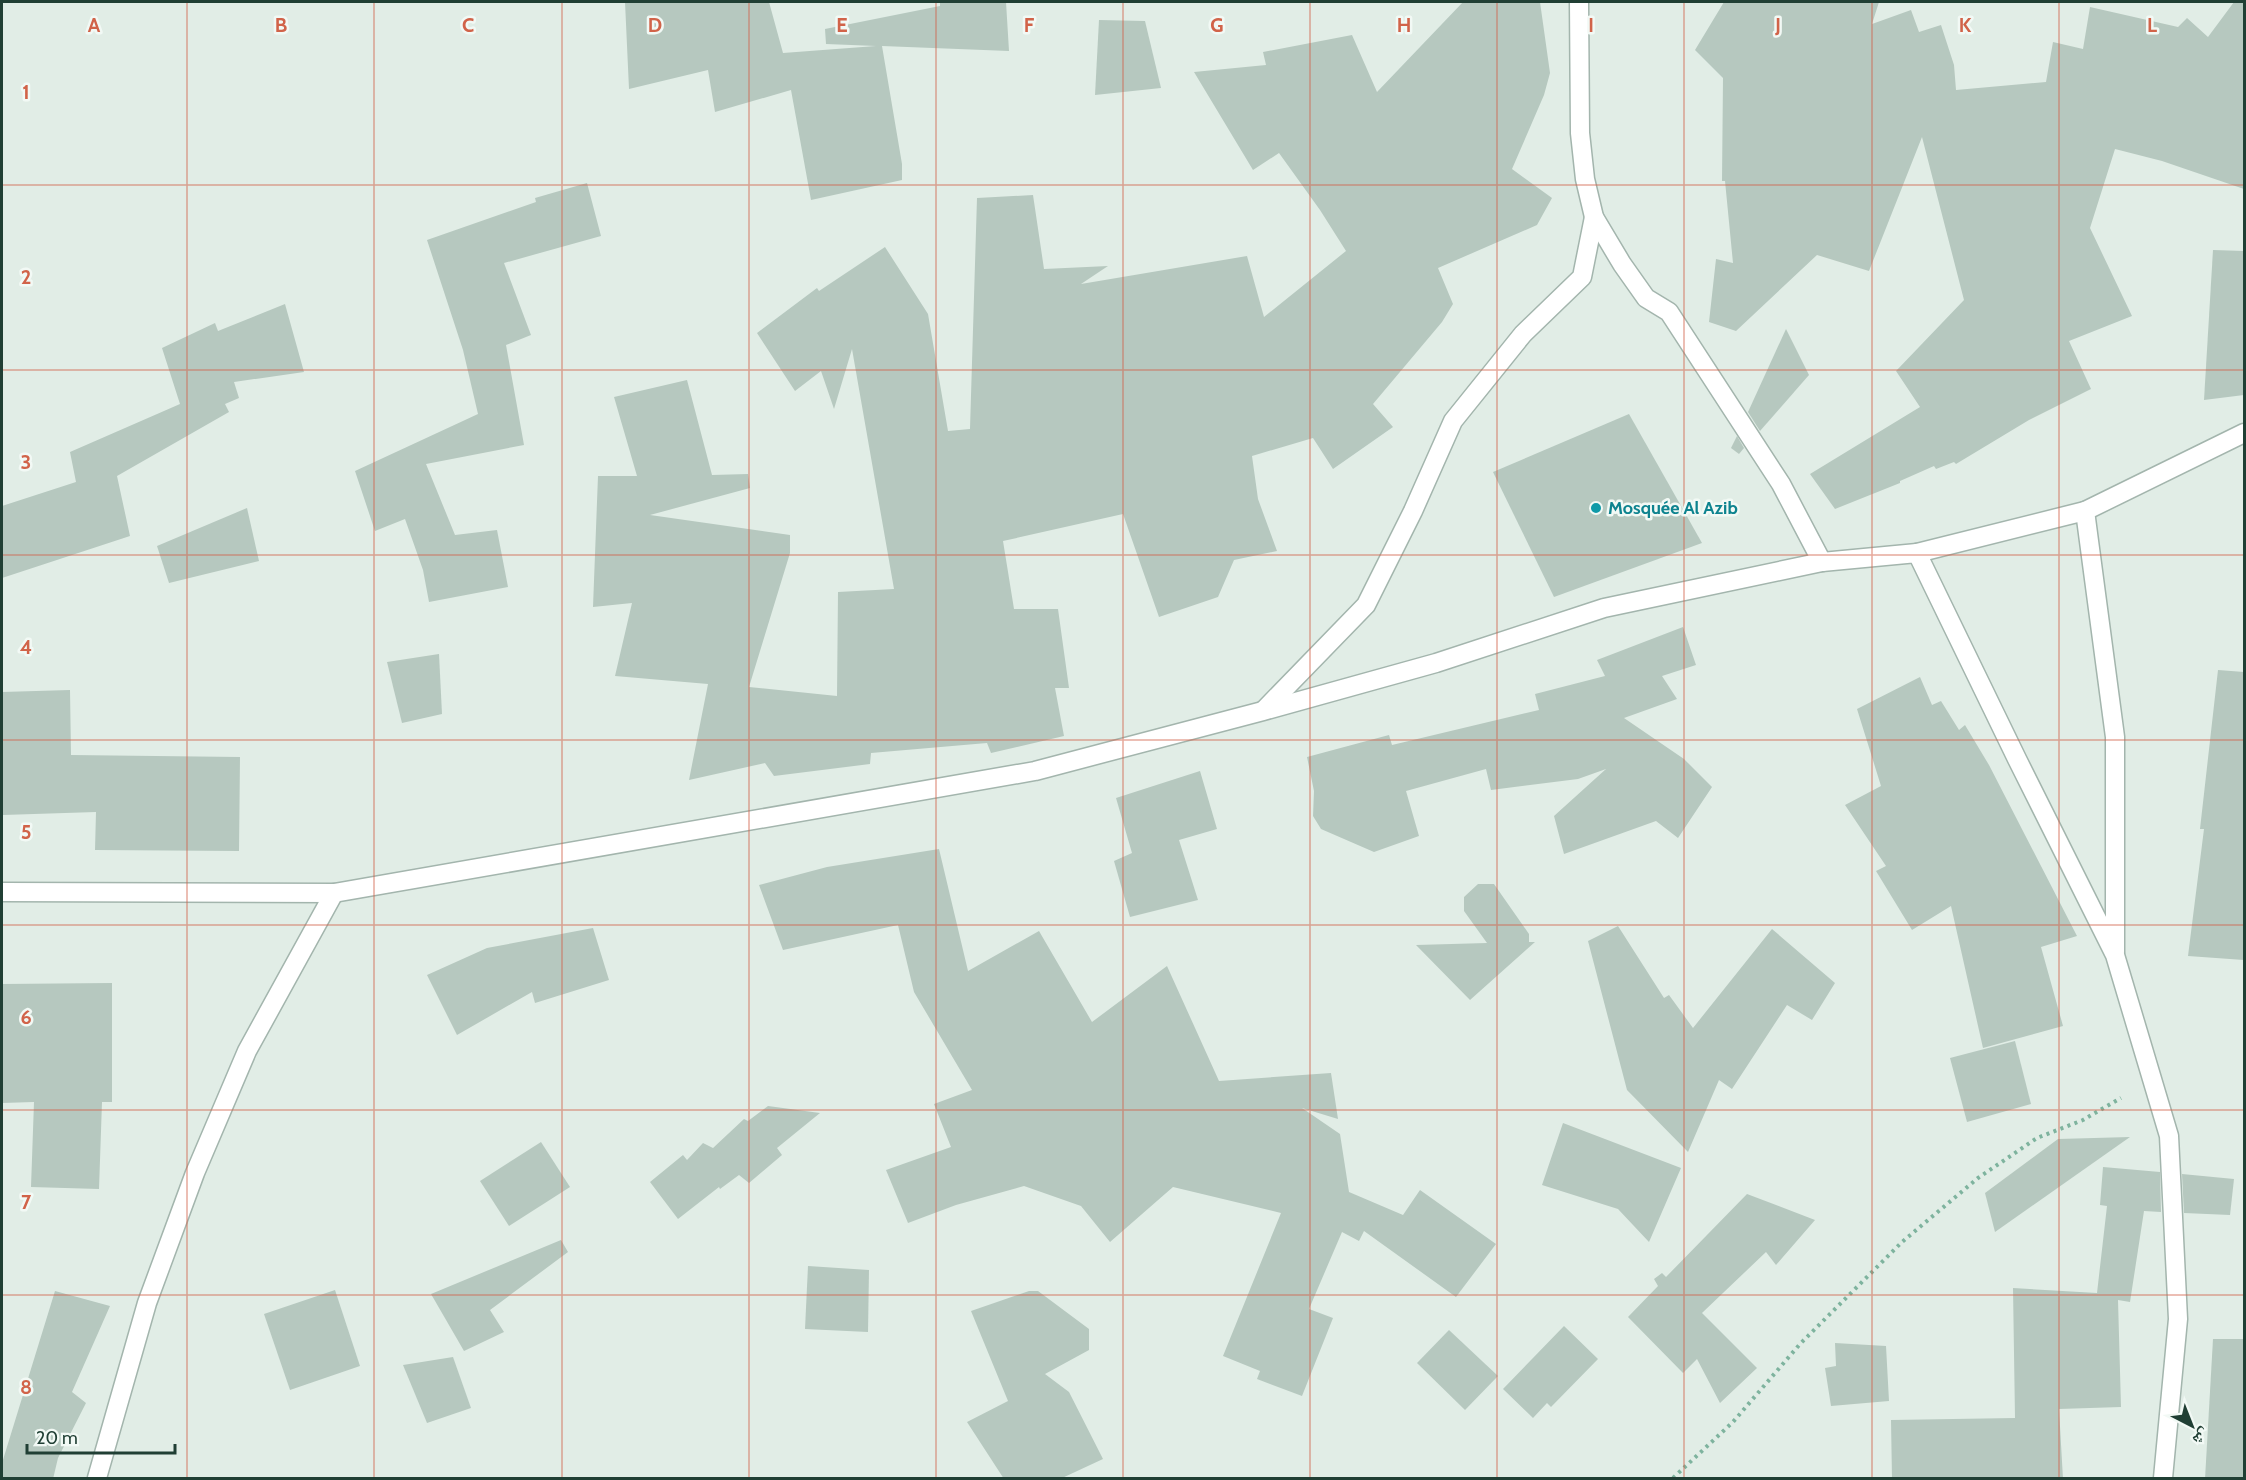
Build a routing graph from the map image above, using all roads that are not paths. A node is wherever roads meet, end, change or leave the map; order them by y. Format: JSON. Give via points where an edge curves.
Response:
{"nodes":[{"id":1,"x":1579,"y":2,"type":"edge"},
{"id":2,"x":1594,"y":217,"type":"junction"},
{"id":3,"x":2244,"y":433,"type":"edge"},
{"id":4,"x":2085,"y":511,"type":"junction"},
{"id":5,"x":1917,"y":553,"type":"junction"},
{"id":6,"x":1822,"y":562,"type":"junction"},
{"id":7,"x":1263,"y":711,"type":"junction"},
{"id":8,"x":2,"y":892,"type":"edge"},
{"id":9,"x":334,"y":892,"type":"junction"},
{"id":10,"x":2115,"y":955,"type":"junction"},
{"id":11,"x":97,"y":1479,"type":"edge"},
{"id":12,"x":2163,"y":1479,"type":"edge"}],
"edges":[{"from":1,"to":2,"type":"street","via":[[1580,133]]},
{"from":2,"to":6,"type":"street","via":[[1646,298],[1669,312],[1781,484]]},
{"from":2,"to":7,"type":"street","via":[[1582,277],[1523,334],[1453,421],[1366,605]]},
{"from":3,"to":4,"type":"street"},
{"from":4,"to":5,"type":"street"},
{"from":4,"to":10,"type":"street","via":[[2115,737]]},
{"from":5,"to":6,"type":"street"},
{"from":5,"to":10,"type":"street"},
{"from":6,"to":7,"type":"street","via":[[1604,608],[1436,663]]},
{"from":7,"to":9,"type":"street","via":[[1035,771]]},
{"from":8,"to":9,"type":"street"},
{"from":9,"to":11,"type":"street","via":[[247,1051],[195,1173],[147,1304]]},
{"from":10,"to":12,"type":"street","via":[[2169,1136],[2178,1320]]}]}
